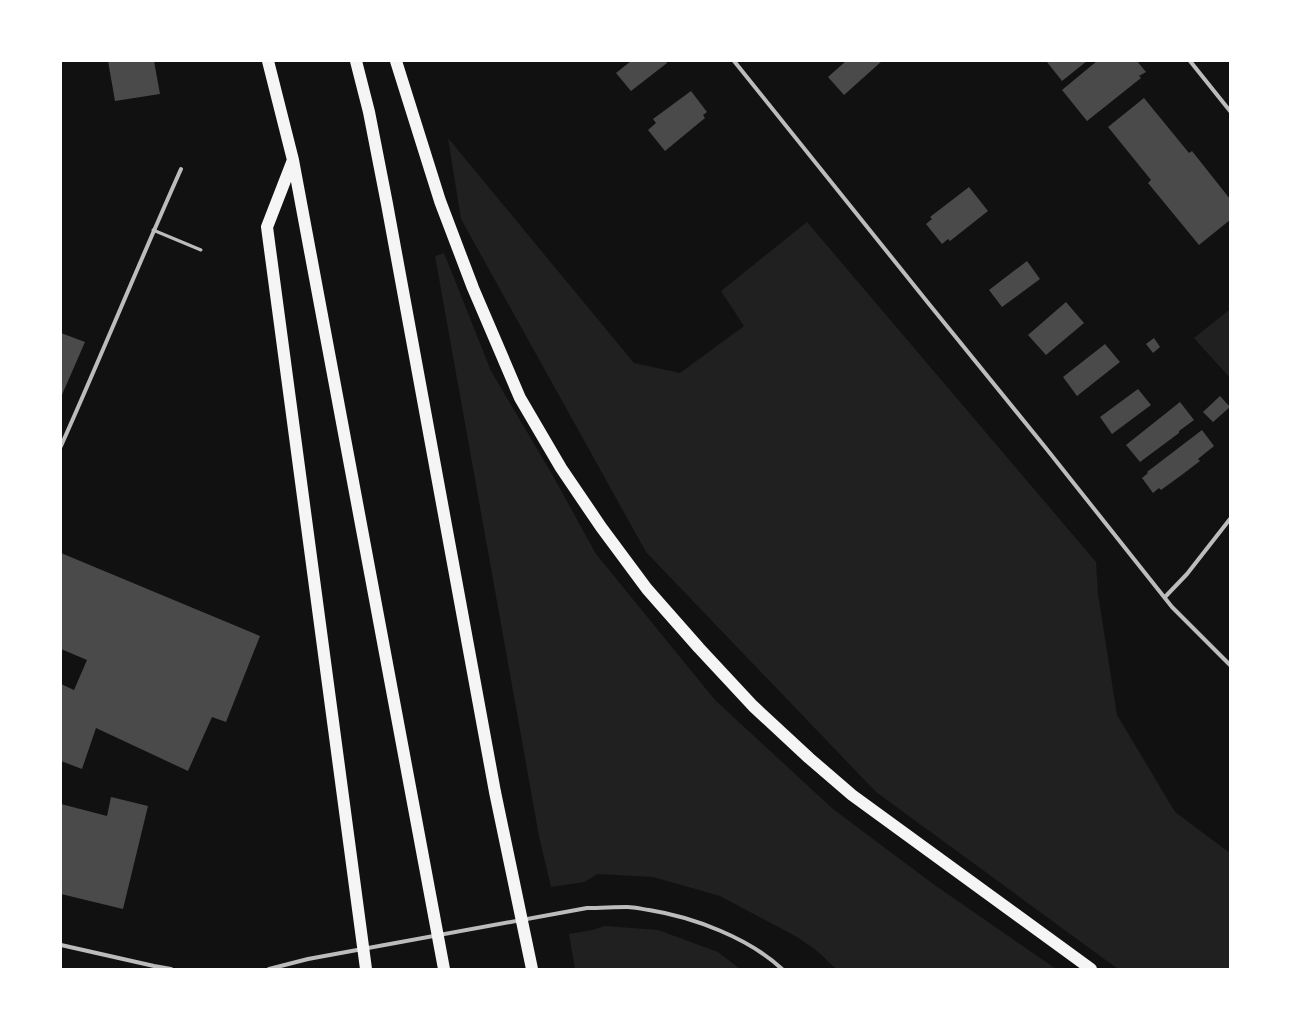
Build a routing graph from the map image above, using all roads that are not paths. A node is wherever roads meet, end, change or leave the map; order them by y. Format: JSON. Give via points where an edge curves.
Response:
{"nodes":[{"id":1,"x":268,"y":61,"type":"edge"},
{"id":2,"x":356,"y":61,"type":"edge"},
{"id":3,"x":396,"y":61,"type":"edge"},
{"id":4,"x":734,"y":61,"type":"edge"},
{"id":5,"x":1190,"y":61,"type":"edge"},
{"id":6,"x":1230,"y":111,"type":"edge"},
{"id":7,"x":293,"y":160,"type":"junction"},
{"id":8,"x":181,"y":169,"type":"dead end"},
{"id":9,"x":153,"y":230,"type":"junction"},
{"id":10,"x":201,"y":250,"type":"dead end"},
{"id":11,"x":61,"y":446,"type":"edge"},
{"id":12,"x":1230,"y":519,"type":"edge"},
{"id":13,"x":1165,"y":597,"type":"junction"},
{"id":14,"x":1230,"y":665,"type":"edge"},
{"id":15,"x":61,"y":945,"type":"edge"},
{"id":16,"x":171,"y":969,"type":"edge"},
{"id":17,"x":269,"y":969,"type":"edge"},
{"id":18,"x":366,"y":969,"type":"edge"},
{"id":19,"x":444,"y":969,"type":"edge"},
{"id":20,"x":532,"y":969,"type":"edge"},
{"id":21,"x":782,"y":969,"type":"edge"},
{"id":22,"x":1091,"y":969,"type":"edge"}],
"edges":[{"from":1,"to":7,"type":"highway"},
{"from":2,"to":20,"type":"highway","via":[[387,204],[495,792]]},
{"from":3,"to":22,"type":"highway","via":[[440,201],[473,288],[520,398],[560,468],[647,589],[753,706],[825,772],[852,795]]},
{"from":4,"to":13,"type":"street"},
{"from":5,"to":6,"type":"street"},
{"from":7,"to":18,"type":"highway","via":[[267,227]]},
{"from":7,"to":19,"type":"highway"},
{"from":8,"to":9,"type":"street"},
{"from":9,"to":10,"type":"lane"},
{"from":9,"to":11,"type":"street"},
{"from":12,"to":13,"type":"street","via":[[1187,574]]},
{"from":13,"to":14,"type":"street"},
{"from":15,"to":16,"type":"street"},
{"from":17,"to":21,"type":"street","via":[[308,959],[587,908],[628,907],[666,913],[737,938]]}]}
